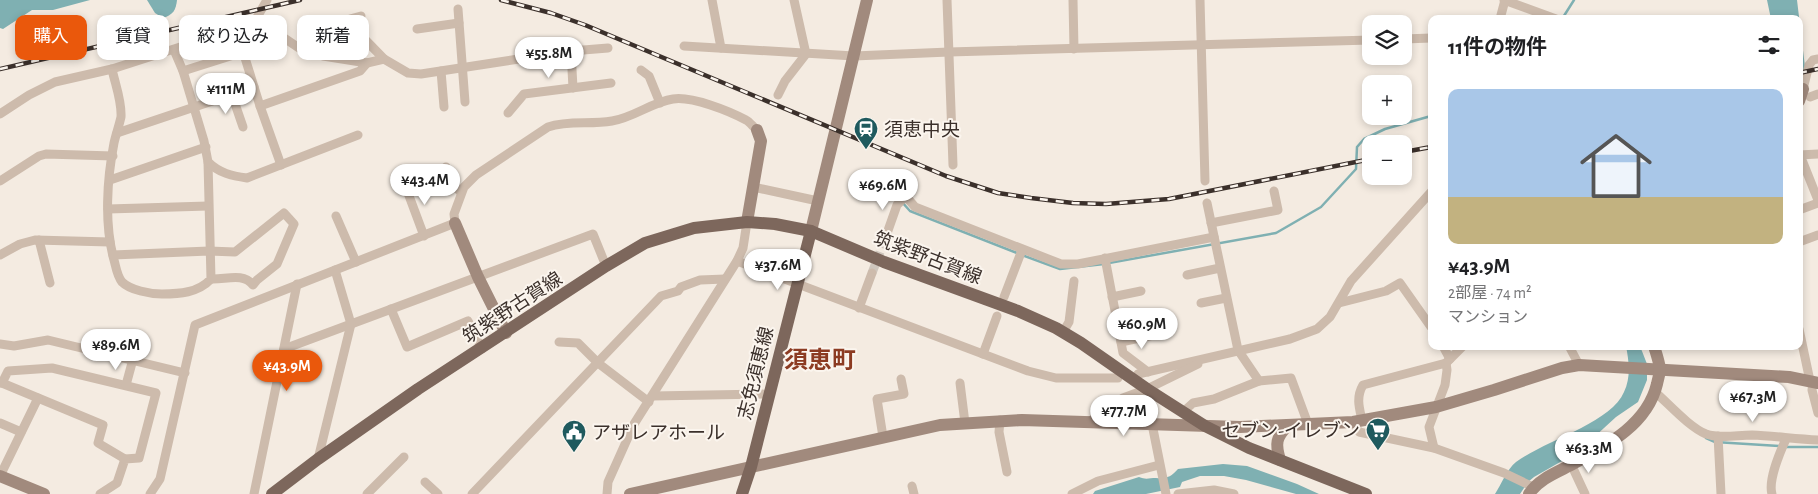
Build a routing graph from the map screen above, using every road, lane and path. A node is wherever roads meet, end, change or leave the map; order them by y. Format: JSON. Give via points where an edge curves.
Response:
{"nodes":[{"id":1,"x":267,"y":0,"type":"edge"},
{"id":2,"x":712,"y":0,"type":"edge"},
{"id":3,"x":794,"y":0,"type":"edge"},
{"id":4,"x":868,"y":0,"type":"edge"},
{"id":5,"x":947,"y":0,"type":"edge"},
{"id":6,"x":1073,"y":0,"type":"edge"},
{"id":7,"x":1200,"y":0,"type":"edge"},
{"id":8,"x":1505,"y":0,"type":"edge"},
{"id":9,"x":458,"y":10,"type":"dead end"},
{"id":10,"x":258,"y":15,"type":"edge"},
{"id":11,"x":1501,"y":15,"type":"edge"},
{"id":12,"x":1545,"y":15,"type":"edge"},
{"id":13,"x":459,"y":23,"type":"junction"},
{"id":14,"x":417,"y":29,"type":"dead end"},
{"id":15,"x":1428,"y":38,"type":"edge"},
{"id":16,"x":1412,"y":39,"type":"edge"},
{"id":17,"x":287,"y":40,"type":"edge"},
{"id":18,"x":1362,"y":40,"type":"edge"},
{"id":19,"x":369,"y":44,"type":"edge"},
{"id":20,"x":1201,"y":44,"type":"junction"},
{"id":21,"x":684,"y":46,"type":"dead end"},
{"id":22,"x":179,"y":48,"type":"edge"},
{"id":23,"x":608,"y":48,"type":"dead end"},
{"id":24,"x":721,"y":48,"type":"junction"},
{"id":25,"x":1074,"y":49,"type":"junction"},
{"id":26,"x":174,"y":50,"type":"junction"},
{"id":27,"x":571,"y":51,"type":"junction"},
{"id":28,"x":949,"y":52,"type":"junction"},
{"id":29,"x":806,"y":54,"type":"junction"},
{"id":30,"x":854,"y":56,"type":"junction"},
{"id":31,"x":384,"y":59,"type":"junction"},
{"id":32,"x":1818,"y":59,"type":"edge"},
{"id":33,"x":218,"y":60,"type":"edge"},
{"id":34,"x":245,"y":60,"type":"edge"},
{"id":35,"x":367,"y":63,"type":"junction"},
{"id":36,"x":463,"y":68,"type":"junction"},
{"id":37,"x":112,"y":69,"type":"junction"},
{"id":38,"x":641,"y":70,"type":"dead end"},
{"id":39,"x":441,"y":71,"type":"junction"},
{"id":40,"x":183,"y":72,"type":"junction"},
{"id":41,"x":611,"y":83,"type":"dead end"},
{"id":42,"x":254,"y":86,"type":"junction"},
{"id":43,"x":573,"y":88,"type":"junction"},
{"id":44,"x":232,"y":95,"type":"junction"},
{"id":45,"x":778,"y":95,"type":"dead end"},
{"id":46,"x":1807,"y":95,"type":"edge"},
{"id":47,"x":466,"y":102,"type":"dead end"},
{"id":48,"x":660,"y":103,"type":"junction"},
{"id":49,"x":192,"y":106,"type":"junction"},
{"id":50,"x":260,"y":106,"type":"junction"},
{"id":51,"x":444,"y":108,"type":"dead end"},
{"id":52,"x":508,"y":113,"type":"dead end"},
{"id":53,"x":0,"y":114,"type":"edge"},
{"id":54,"x":243,"y":127,"type":"dead end"},
{"id":55,"x":757,"y":130,"type":"joint"},
{"id":56,"x":117,"y":133,"type":"junction"},
{"id":57,"x":358,"y":135,"type":"dead end"},
{"id":58,"x":206,"y":147,"type":"junction"},
{"id":59,"x":1818,"y":154,"type":"edge"},
{"id":60,"x":1803,"y":155,"type":"edge"},
{"id":61,"x":113,"y":156,"type":"junction"},
{"id":62,"x":208,"y":162,"type":"junction"},
{"id":63,"x":1803,"y":163,"type":"edge"},
{"id":64,"x":282,"y":165,"type":"junction"},
{"id":65,"x":953,"y":165,"type":"dead end"},
{"id":66,"x":446,"y":167,"type":"dead end"},
{"id":67,"x":110,"y":180,"type":"junction"},
{"id":68,"x":0,"y":181,"type":"edge"},
{"id":69,"x":1205,"y":182,"type":"dead end"},
{"id":70,"x":405,"y":185,"type":"dead end"},
{"id":71,"x":753,"y":186,"type":"junction"},
{"id":72,"x":898,"y":187,"type":"dead end"},
{"id":73,"x":1274,"y":191,"type":"dead end"},
{"id":74,"x":461,"y":192,"type":"junction"},
{"id":75,"x":1428,"y":195,"type":"edge"},
{"id":76,"x":905,"y":197,"type":"junction"},
{"id":77,"x":818,"y":201,"type":"junction"},
{"id":78,"x":1818,"y":201,"type":"edge"},
{"id":79,"x":1207,"y":204,"type":"dead end"},
{"id":80,"x":208,"y":206,"type":"junction"},
{"id":81,"x":1803,"y":208,"type":"edge"},
{"id":82,"x":108,"y":209,"type":"junction"},
{"id":83,"x":336,"y":216,"type":"dead end"},
{"id":84,"x":747,"y":222,"type":"junction"},
{"id":85,"x":455,"y":223,"type":"junction"},
{"id":86,"x":1211,"y":223,"type":"junction"},
{"id":87,"x":811,"y":231,"type":"junction"},
{"id":88,"x":424,"y":236,"type":"junction"},
{"id":89,"x":1214,"y":237,"type":"junction"},
{"id":90,"x":1817,"y":238,"type":"edge"},
{"id":91,"x":885,"y":239,"type":"tunnel mouth"},
{"id":92,"x":1803,"y":239,"type":"edge"},
{"id":93,"x":39,"y":240,"type":"junction"},
{"id":94,"x":110,"y":242,"type":"junction"},
{"id":95,"x":1022,"y":250,"type":"junction"},
{"id":96,"x":209,"y":251,"type":"junction"},
{"id":97,"x":0,"y":255,"type":"edge"},
{"id":98,"x":113,"y":255,"type":"junction"},
{"id":99,"x":1105,"y":258,"type":"junction"},
{"id":100,"x":356,"y":262,"type":"junction"},
{"id":101,"x":737,"y":262,"type":"junction"},
{"id":102,"x":606,"y":266,"type":"junction"},
{"id":103,"x":1220,"y":268,"type":"junction"},
{"id":104,"x":335,"y":270,"type":"junction"},
{"id":105,"x":872,"y":273,"type":"tunnel mouth"},
{"id":106,"x":1187,"y":275,"type":"dead end"},
{"id":107,"x":478,"y":277,"type":"junction"},
{"id":108,"x":211,"y":279,"type":"junction"},
{"id":109,"x":725,"y":279,"type":"junction"},
{"id":110,"x":1074,"y":281,"type":"dead end"},
{"id":111,"x":50,"y":283,"type":"dead end"},
{"id":112,"x":297,"y":284,"type":"junction"},
{"id":113,"x":796,"y":284,"type":"junction"},
{"id":114,"x":253,"y":285,"type":"junction"},
{"id":115,"x":1141,"y":291,"type":"dead end"},
{"id":116,"x":1004,"y":297,"type":"dead end"},
{"id":117,"x":1112,"y":298,"type":"junction"},
{"id":118,"x":1226,"y":298,"type":"junction"},
{"id":119,"x":260,"y":299,"type":"junction"},
{"id":120,"x":1201,"y":303,"type":"dead end"},
{"id":121,"x":1339,"y":303,"type":"junction"},
{"id":122,"x":858,"y":308,"type":"junction"},
{"id":123,"x":391,"y":309,"type":"junction"},
{"id":124,"x":997,"y":316,"type":"dead end"},
{"id":125,"x":1428,"y":323,"type":"edge"},
{"id":126,"x":352,"y":324,"type":"junction"},
{"id":127,"x":1063,"y":332,"type":"junction"},
{"id":128,"x":506,"y":333,"type":"junction"},
{"id":129,"x":1158,"y":334,"type":"dead end"},
{"id":130,"x":139,"y":337,"type":"dead end"},
{"id":131,"x":559,"y":342,"type":"dead end"},
{"id":132,"x":1121,"y":342,"type":"junction"},
{"id":133,"x":0,"y":344,"type":"edge"},
{"id":134,"x":1803,"y":344,"type":"edge"},
{"id":135,"x":284,"y":349,"type":"junction"},
{"id":136,"x":482,"y":349,"type":"junction"},
{"id":137,"x":1238,"y":350,"type":"junction"},
{"id":138,"x":1444,"y":350,"type":"edge"},
{"id":139,"x":1459,"y":350,"type":"edge"},
{"id":140,"x":1571,"y":350,"type":"edge"},
{"id":141,"x":1654,"y":350,"type":"edge"},
{"id":142,"x":983,"y":354,"type":"junction"},
{"id":143,"x":1212,"y":358,"type":"junction"},
{"id":144,"x":132,"y":360,"type":"junction"},
{"id":145,"x":1448,"y":361,"type":"junction"},
{"id":146,"x":598,"y":363,"type":"junction"},
{"id":147,"x":1580,"y":365,"type":"junction"},
{"id":148,"x":1656,"y":369,"type":"junction"},
{"id":149,"x":1148,"y":372,"type":"junction"},
{"id":150,"x":185,"y":374,"type":"junction"},
{"id":151,"x":1138,"y":374,"type":"dead end"},
{"id":152,"x":1118,"y":378,"type":"dead end"},
{"id":153,"x":901,"y":379,"type":"dead end"},
{"id":154,"x":1260,"y":381,"type":"junction"},
{"id":155,"x":1813,"y":382,"type":"edge"},
{"id":156,"x":1,"y":383,"type":"edge"},
{"id":157,"x":960,"y":383,"type":"dead end"},
{"id":158,"x":126,"y":385,"type":"junction"},
{"id":159,"x":1147,"y":389,"type":"junction"},
{"id":160,"x":1655,"y":392,"type":"junction"},
{"id":161,"x":770,"y":394,"type":"junction"},
{"id":162,"x":38,"y":398,"type":"junction"},
{"id":163,"x":651,"y":399,"type":"junction"},
{"id":164,"x":1436,"y":407,"type":"junction"},
{"id":165,"x":1183,"y":412,"type":"junction"},
{"id":166,"x":1818,"y":413,"type":"edge"},
{"id":167,"x":1000,"y":420,"type":"junction"},
{"id":168,"x":1357,"y":421,"type":"junction"},
{"id":169,"x":1088,"y":422,"type":"junction"},
{"id":170,"x":0,"y":423,"type":"edge"},
{"id":171,"x":965,"y":423,"type":"junction"},
{"id":172,"x":1152,"y":424,"type":"junction"},
{"id":173,"x":1308,"y":424,"type":"junction"},
{"id":174,"x":1288,"y":425,"type":"junction"},
{"id":175,"x":1205,"y":426,"type":"junction"},
{"id":176,"x":21,"y":432,"type":"junction"},
{"id":177,"x":1718,"y":436,"type":"junction"},
{"id":178,"x":883,"y":437,"type":"junction"},
{"id":179,"x":1818,"y":440,"type":"edge"},
{"id":180,"x":1783,"y":445,"type":"junction"},
{"id":181,"x":1434,"y":448,"type":"junction"},
{"id":182,"x":404,"y":457,"type":"dead end"},
{"id":183,"x":126,"y":459,"type":"junction"},
{"id":184,"x":318,"y":459,"type":"junction"},
{"id":185,"x":1280,"y":460,"type":"junction"},
{"id":186,"x":1571,"y":464,"type":"junction"},
{"id":187,"x":751,"y":467,"type":"junction"},
{"id":188,"x":1160,"y":467,"type":"junction"},
{"id":189,"x":1007,"y":472,"type":"dead end"},
{"id":190,"x":0,"y":476,"type":"edge"},
{"id":191,"x":425,"y":482,"type":"dead end"},
{"id":192,"x":1531,"y":491,"type":"edge"},
{"id":193,"x":1165,"y":493,"type":"edge"},
{"id":194,"x":44,"y":494,"type":"edge"},
{"id":195,"x":100,"y":494,"type":"edge"},
{"id":196,"x":150,"y":494,"type":"edge"},
{"id":197,"x":254,"y":494,"type":"edge"},
{"id":198,"x":272,"y":494,"type":"edge"},
{"id":199,"x":367,"y":494,"type":"edge"},
{"id":200,"x":438,"y":494,"type":"edge"},
{"id":201,"x":472,"y":494,"type":"edge"},
{"id":202,"x":606,"y":494,"type":"edge"},
{"id":203,"x":630,"y":494,"type":"edge"},
{"id":204,"x":742,"y":494,"type":"edge"},
{"id":205,"x":1072,"y":494,"type":"edge"},
{"id":206,"x":1178,"y":494,"type":"edge"},
{"id":207,"x":1234,"y":494,"type":"edge"},
{"id":208,"x":1366,"y":494,"type":"edge"},
{"id":209,"x":1585,"y":494,"type":"edge"},
{"id":210,"x":1721,"y":494,"type":"edge"},
{"id":211,"x":1772,"y":494,"type":"edge"}],
"edges":[{"from":1,"to":10,"type":"street"},
{"from":2,"to":24,"type":"street"},
{"from":3,"to":29,"type":"street"},
{"from":4,"to":30,"type":"street"},
{"from":5,"to":28,"type":"street"},
{"from":6,"to":25,"type":"street"},
{"from":7,"to":20,"type":"street"},
{"from":8,"to":11,"type":"street"},
{"from":8,"to":12,"type":"street"},
{"from":9,"to":13,"type":"street"},
{"from":13,"to":14,"type":"street"},
{"from":13,"to":36,"type":"street"},
{"from":15,"to":16,"type":"street"},
{"from":17,"to":35,"type":"street","via":[[323,56]]},
{"from":18,"to":20,"type":"street"},
{"from":19,"to":31,"type":"street"},
{"from":20,"to":25,"type":"street"},
{"from":20,"to":69,"type":"street"},
{"from":21,"to":24,"type":"street"},
{"from":22,"to":26,"type":"street"},
{"from":23,"to":27,"type":"street"},
{"from":24,"to":29,"type":"street"},
{"from":25,"to":28,"type":"street"},
{"from":26,"to":37,"type":"street"},
{"from":26,"to":40,"type":"street"},
{"from":27,"to":36,"type":"street"},
{"from":27,"to":43,"type":"street"},
{"from":28,"to":30,"type":"street"},
{"from":28,"to":65,"type":"street"},
{"from":29,"to":30,"type":"street"},
{"from":29,"to":45,"type":"street"},
{"from":30,"to":77,"type":"street"},
{"from":31,"to":35,"type":"street"},
{"from":31,"to":39,"type":"street","via":[[408,73]]},
{"from":32,"to":46,"type":"street","via":[[1809,65]]},
{"from":33,"to":40,"type":"street"},
{"from":34,"to":42,"type":"street"},
{"from":35,"to":50,"type":"street","via":[[360,71]]},
{"from":36,"to":39,"type":"street"},
{"from":36,"to":47,"type":"street"},
{"from":37,"to":53,"type":"street","via":[[55,82]]},
{"from":37,"to":56,"type":"street","via":[[121,106]]},
{"from":38,"to":48,"type":"street","via":[[649,76]]},
{"from":39,"to":51,"type":"street"},
{"from":40,"to":49,"type":"street"},
{"from":41,"to":43,"type":"street"},
{"from":42,"to":44,"type":"street"},
{"from":42,"to":50,"type":"street"},
{"from":43,"to":52,"type":"street","via":[[524,94]]},
{"from":44,"to":49,"type":"street"},
{"from":44,"to":54,"type":"street"},
{"from":48,"to":55,"type":"street","via":[[688,99],[747,121]]},
{"from":48,"to":74,"type":"street","via":[[614,121],[561,123],[548,127],[476,176]]},
{"from":49,"to":56,"type":"street"},
{"from":49,"to":58,"type":"street"},
{"from":50,"to":64,"type":"street"},
{"from":55,"to":71,"type":"street","via":[[761,140]]},
{"from":56,"to":61,"type":"street"},
{"from":57,"to":64,"type":"street"},
{"from":58,"to":62,"type":"street"},
{"from":58,"to":67,"type":"street"},
{"from":59,"to":60,"type":"street"},
{"from":61,"to":67,"type":"street"},
{"from":61,"to":68,"type":"street","via":[[46,154]]},
{"from":62,"to":64,"type":"street","via":[[232,176],[247,178]]},
{"from":62,"to":80,"type":"street"},
{"from":63,"to":78,"type":"street"},
{"from":66,"to":74,"type":"street","via":[[454,186]]},
{"from":67,"to":82,"type":"street"},
{"from":70,"to":88,"type":"street"},
{"from":71,"to":77,"type":"street"},
{"from":71,"to":84,"type":"street"},
{"from":72,"to":76,"type":"street"},
{"from":73,"to":86,"type":"street","via":[[1278,210]]},
{"from":74,"to":85,"type":"street","via":[[454,214]]},
{"from":75,"to":121,"type":"street","via":[[1351,281]]},
{"from":76,"to":91,"type":"street","via":[[897,205]]},
{"from":76,"to":95,"type":"street","via":[[915,207]]},
{"from":77,"to":87,"type":"street"},
{"from":78,"to":81,"type":"street"},
{"from":79,"to":86,"type":"street"},
{"from":80,"to":82,"type":"street"},
{"from":80,"to":96,"type":"street"},
{"from":82,"to":94,"type":"street"},
{"from":83,"to":100,"type":"street"},
{"from":84,"to":87,"type":"main road","name":"筑紫野古賀線"},
{"from":84,"to":101,"type":"street"},
{"from":84,"to":102,"type":"main road","name":"筑紫野古賀線","via":[[672,234],[646,243]]},
{"from":85,"to":88,"type":"street"},
{"from":85,"to":107,"type":"street"},
{"from":86,"to":89,"type":"street"},
{"from":87,"to":113,"type":"main road","name":"志免須恵線"},
{"from":87,"to":127,"type":"main road","name":"筑紫野古賀線","via":[[884,262],[1018,311]]},
{"from":88,"to":100,"type":"street"},
{"from":89,"to":99,"type":"street"},
{"from":89,"to":103,"type":"street"},
{"from":90,"to":92,"type":"street"},
{"from":93,"to":94,"type":"street"},
{"from":93,"to":97,"type":"street","via":[[20,244]]},
{"from":93,"to":111,"type":"street"},
{"from":94,"to":98,"type":"street"},
{"from":95,"to":99,"type":"street","via":[[1069,265]]},
{"from":95,"to":116,"type":"street"},
{"from":96,"to":98,"type":"street"},
{"from":96,"to":108,"type":"street"},
{"from":96,"to":114,"type":"street","via":[[235,252],[284,213],[294,224],[281,256],[277,264]]},
{"from":98,"to":108,"type":"street","via":[[122,282],[136,289],[159,294],[185,294]]},
{"from":99,"to":117,"type":"street"},
{"from":100,"to":104,"type":"street"},
{"from":101,"to":109,"type":"street"},
{"from":101,"to":113,"type":"street"},
{"from":102,"to":107,"type":"street","via":[[593,234]]},
{"from":102,"to":128,"type":"main road","name":"筑紫野古賀線"},
{"from":103,"to":106,"type":"street"},
{"from":103,"to":118,"type":"street"},
{"from":104,"to":112,"type":"street"},
{"from":104,"to":126,"type":"street"},
{"from":105,"to":122,"type":"street"},
{"from":107,"to":123,"type":"street"},
{"from":107,"to":128,"type":"street"},
{"from":108,"to":114,"type":"street","via":[[241,277]]},
{"from":109,"to":146,"type":"street","via":[[700,280],[661,296]]},
{"from":109,"to":163,"type":"street"},
{"from":110,"to":127,"type":"street","via":[[1069,322]]},
{"from":112,"to":119,"type":"street"},
{"from":112,"to":135,"type":"street"},
{"from":113,"to":122,"type":"street"},
{"from":113,"to":161,"type":"main road","name":"志免須恵線"},
{"from":114,"to":119,"type":"street"},
{"from":115,"to":117,"type":"street"},
{"from":117,"to":132,"type":"street"},
{"from":118,"to":120,"type":"street"},
{"from":118,"to":137,"type":"street"},
{"from":119,"to":150,"type":"street","via":[[195,325]]},
{"from":121,"to":125,"type":"street","via":[[1400,283]]},
{"from":121,"to":137,"type":"street","via":[[1330,317],[1316,329]]},
{"from":122,"to":142,"type":"street"},
{"from":123,"to":126,"type":"street"},
{"from":123,"to":136,"type":"street","via":[[408,347],[468,321]]},
{"from":124,"to":142,"type":"street"},
{"from":126,"to":135,"type":"street"},
{"from":126,"to":184,"type":"street"},
{"from":127,"to":159,"type":"main road","name":"筑紫野古賀線"},
{"from":128,"to":136,"type":"main road","name":"筑紫野古賀線"},
{"from":129,"to":132,"type":"street"},
{"from":130,"to":144,"type":"street"},
{"from":131,"to":146,"type":"street","via":[[578,343]]},
{"from":132,"to":149,"type":"street","via":[[1123,353]]},
{"from":133,"to":144,"type":"street","via":[[14,346],[48,340]]},
{"from":134,"to":155,"type":"street"},
{"from":135,"to":197,"type":"street"},
{"from":136,"to":184,"type":"main road","name":"筑紫野古賀線"},
{"from":137,"to":143,"type":"street"},
{"from":137,"to":154,"type":"street"},
{"from":138,"to":145,"type":"street"},
{"from":139,"to":145,"type":"street"},
{"from":140,"to":147,"type":"street"},
{"from":141,"to":148,"type":"street"},
{"from":142,"to":152,"type":"street","via":[[1056,378]]},
{"from":143,"to":149,"type":"street"},
{"from":143,"to":159,"type":"street"},
{"from":144,"to":150,"type":"street"},
{"from":144,"to":158,"type":"street"},
{"from":145,"to":164,"type":"street","via":[[1445,385]]},
{"from":145,"to":168,"type":"street","via":[[1363,385],[1359,393]]},
{"from":146,"to":163,"type":"street"},
{"from":146,"to":201,"type":"street"},
{"from":147,"to":148,"type":"street"},
{"from":147,"to":164,"type":"street"},
{"from":148,"to":155,"type":"street","via":[[1780,376]]},
{"from":148,"to":160,"type":"street"},
{"from":149,"to":151,"type":"street"},
{"from":150,"to":196,"type":"street","via":[[160,479]]},
{"from":153,"to":178,"type":"street","via":[[904,394],[877,399]]},
{"from":154,"to":165,"type":"street","via":[[1214,399],[1193,403]]},
{"from":154,"to":173,"type":"street","via":[[1291,378]]},
{"from":155,"to":166,"type":"street"},
{"from":156,"to":158,"type":"street","via":[[8,371],[52,368]]},
{"from":156,"to":162,"type":"street"},
{"from":157,"to":171,"type":"street"},
{"from":158,"to":183,"type":"street","via":[[156,393],[139,458]]},
{"from":159,"to":165,"type":"main road","name":"筑紫野古賀線"},
{"from":159,"to":169,"type":"street","via":[[1123,398]]},
{"from":160,"to":177,"type":"street","via":[[1690,423],[1705,433]]},
{"from":160,"to":186,"type":"street","via":[[1628,429],[1610,444]]},
{"from":161,"to":163,"type":"street"},
{"from":161,"to":187,"type":"main road","name":"志免須恵線"},
{"from":162,"to":176,"type":"street"},
{"from":162,"to":183,"type":"street","via":[[103,424],[98,443]]},
{"from":163,"to":202,"type":"street","via":[[634,424],[608,482]]},
{"from":164,"to":168,"type":"street"},
{"from":164,"to":181,"type":"street","via":[[1429,427]]},
{"from":165,"to":175,"type":"main road","name":"筑紫野古賀線"},
{"from":167,"to":169,"type":"street"},
{"from":167,"to":171,"type":"street"},
{"from":167,"to":189,"type":"street","via":[[999,432]]},
{"from":168,"to":173,"type":"street"},
{"from":168,"to":181,"type":"street","via":[[1359,432]]},
{"from":169,"to":172,"type":"street"},
{"from":170,"to":176,"type":"street"},
{"from":171,"to":178,"type":"street"},
{"from":172,"to":175,"type":"street"},
{"from":172,"to":188,"type":"street"},
{"from":173,"to":174,"type":"street"},
{"from":174,"to":175,"type":"street"},
{"from":174,"to":185,"type":"street","via":[[1276,443]]},
{"from":175,"to":185,"type":"main road","name":"筑紫野古賀線"},
{"from":176,"to":190,"type":"street"},
{"from":177,"to":180,"type":"street","via":[[1754,435]]},
{"from":177,"to":210,"type":"street"},
{"from":178,"to":187,"type":"street"},
{"from":179,"to":180,"type":"street"},
{"from":180,"to":211,"type":"street","via":[[1774,471]]},
{"from":181,"to":192,"type":"street","via":[[1504,473]]},
{"from":182,"to":199,"type":"street"},
{"from":183,"to":195,"type":"street","via":[[117,483]]},
{"from":184,"to":198,"type":"main road","name":"筑紫野古賀線"},
{"from":185,"to":208,"type":"main road","name":"筑紫野古賀線"},
{"from":186,"to":192,"type":"street","via":[[1544,479]]},
{"from":186,"to":209,"type":"street"},
{"from":187,"to":203,"type":"street"},
{"from":187,"to":204,"type":"main road","name":"志免須恵線"},
{"from":188,"to":193,"type":"street"},
{"from":188,"to":205,"type":"street","via":[[1098,481]]},
{"from":190,"to":194,"type":"street"},
{"from":191,"to":200,"type":"street"},
{"from":206,"to":207,"type":"street","via":[[1214,490]]}]}
